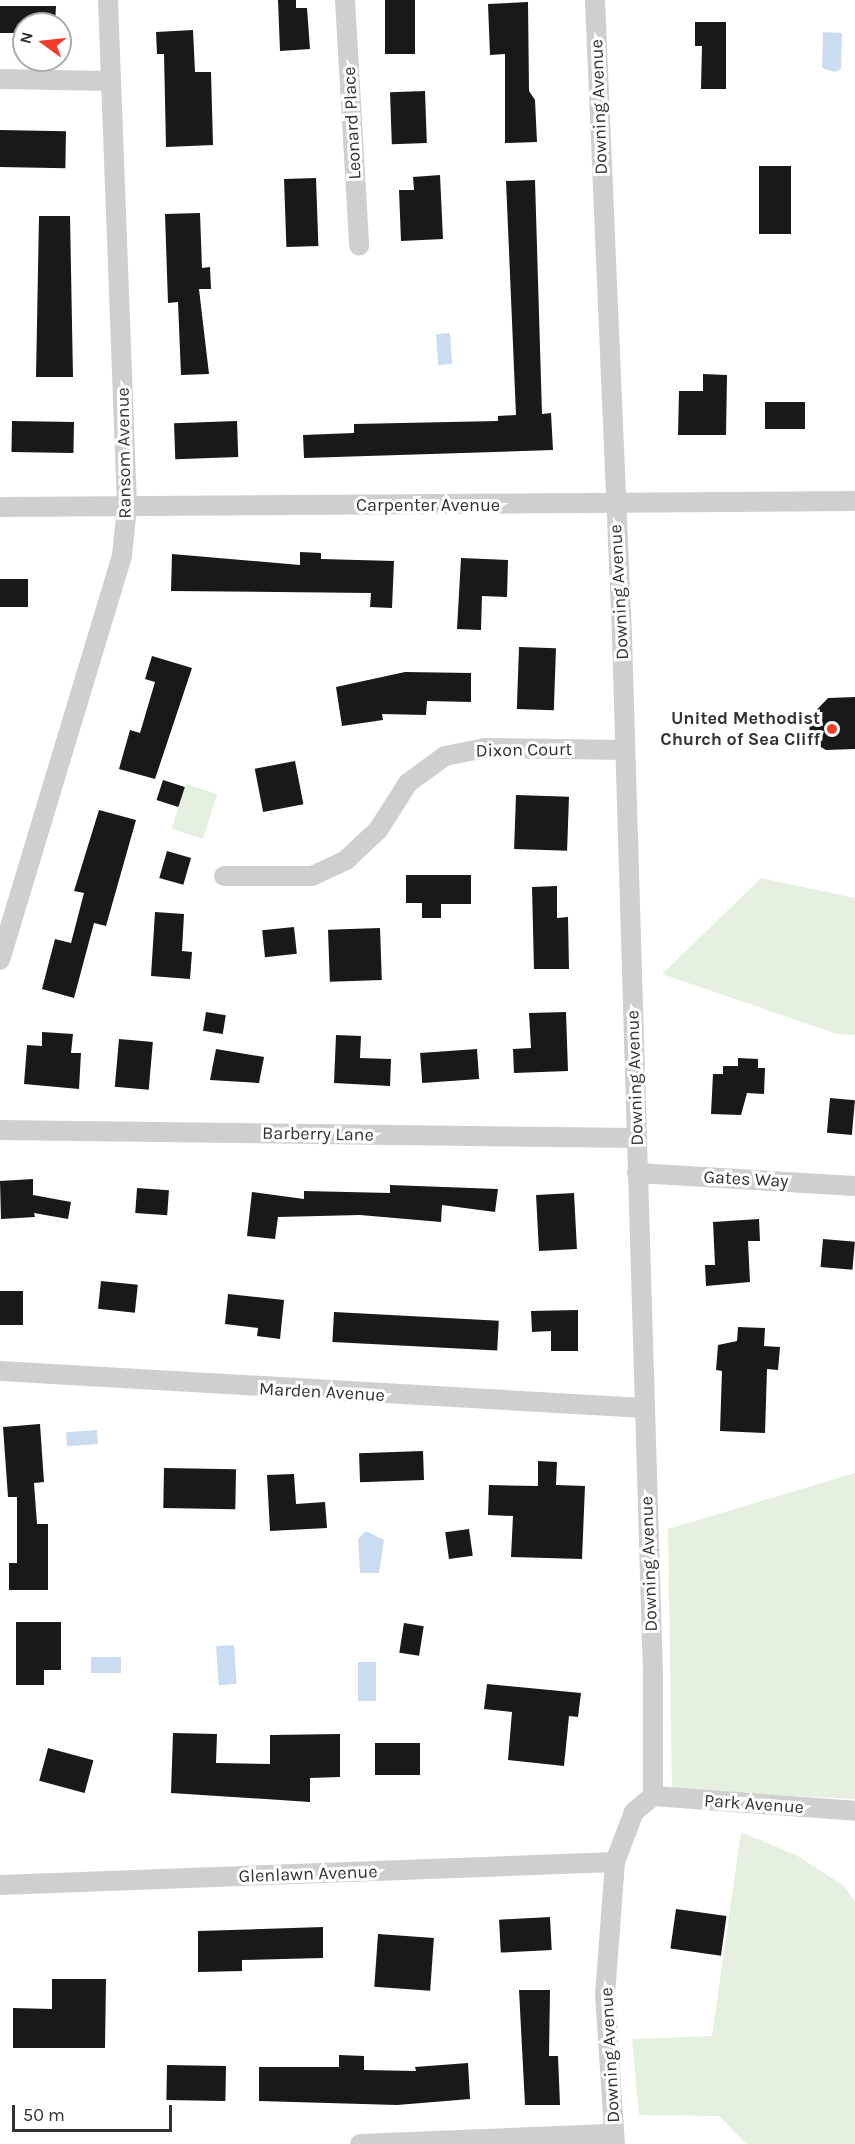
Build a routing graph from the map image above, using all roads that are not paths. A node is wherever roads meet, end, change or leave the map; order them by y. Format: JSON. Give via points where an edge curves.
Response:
{"nodes":[{"id":1,"x":108,"y":0,"type":"edge"},
{"id":2,"x":345,"y":0,"type":"edge"},
{"id":3,"x":595,"y":0,"type":"edge"},
{"id":4,"x":0,"y":79,"type":"edge"},
{"id":5,"x":111,"y":81,"type":"junction"},
{"id":6,"x":358,"y":246,"type":"dead end"},
{"id":7,"x":855,"y":501,"type":"edge"},
{"id":8,"x":614,"y":504,"type":"junction"},
{"id":9,"x":127,"y":506,"type":"junction"},
{"id":10,"x":0,"y":507,"type":"edge"},
{"id":11,"x":624,"y":750,"type":"junction"},
{"id":12,"x":224,"y":876,"type":"dead end"},
{"id":13,"x":8,"y":909,"type":"edge"},
{"id":14,"x":0,"y":960,"type":"edge"},
{"id":15,"x":0,"y":1130,"type":"edge"},
{"id":16,"x":637,"y":1138,"type":"junction"},
{"id":17,"x":638,"y":1173,"type":"junction"},
{"id":18,"x":855,"y":1186,"type":"edge"},
{"id":19,"x":0,"y":1371,"type":"edge"},
{"id":20,"x":644,"y":1408,"type":"junction"},
{"id":21,"x":653,"y":1796,"type":"junction"},
{"id":22,"x":855,"y":1811,"type":"edge"},
{"id":23,"x":615,"y":1862,"type":"junction"},
{"id":24,"x":0,"y":1885,"type":"edge"},
{"id":25,"x":614,"y":2139,"type":"edge"},
{"id":26,"x":360,"y":2144,"type":"edge"}],
"edges":[{"from":1,"to":5,"type":"street","name":"Ransom Avenue"},
{"from":2,"to":6,"type":"street","name":"Leonard Place"},
{"from":3,"to":8,"type":"street","name":"Downing Avenue"},
{"from":4,"to":5,"type":"street"},
{"from":5,"to":9,"type":"street","name":"Ransom Avenue"},
{"from":7,"to":8,"type":"street","name":"Carpenter Avenue"},
{"from":8,"to":9,"type":"street","name":"Carpenter Avenue"},
{"from":8,"to":11,"type":"street","name":"Downing Avenue"},
{"from":9,"to":10,"type":"street","name":"Carpenter Avenue"},
{"from":9,"to":13,"type":"street","name":"Ransom Avenue","via":[[122,556]]},
{"from":11,"to":12,"type":"street","name":"Dixon Court","via":[[485,747],[445,756],[408,783],[378,830],[346,860],[324,873]]},
{"from":11,"to":16,"type":"street","name":"Downing Avenue"},
{"from":13,"to":14,"type":"street","name":"Ransom Avenue"},
{"from":15,"to":16,"type":"street","name":"Barberry Lane"},
{"from":16,"to":17,"type":"street","name":"Downing Avenue"},
{"from":17,"to":18,"type":"street","name":"Gates Way"},
{"from":17,"to":20,"type":"street","name":"Downing Avenue"},
{"from":19,"to":20,"type":"street","name":"Marden Avenue"},
{"from":20,"to":21,"type":"street","name":"Downing Avenue"},
{"from":21,"to":22,"type":"street","name":"Park Avenue"},
{"from":21,"to":23,"type":"street","name":"Downing Avenue","via":[[634,1812]]},
{"from":23,"to":24,"type":"street","name":"Glenlawn Avenue"},
{"from":23,"to":25,"type":"street","name":"Downing Avenue","via":[[605,1995]]},
{"from":25,"to":26,"type":"street"}]}
